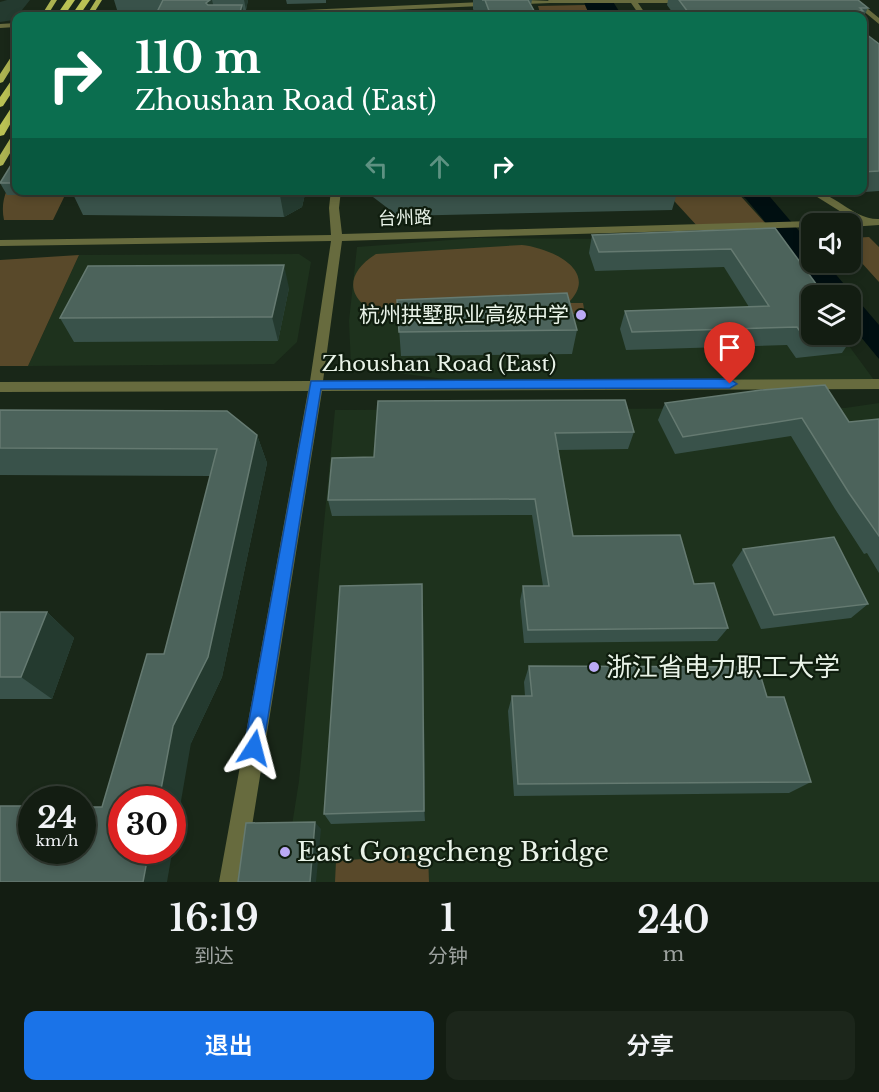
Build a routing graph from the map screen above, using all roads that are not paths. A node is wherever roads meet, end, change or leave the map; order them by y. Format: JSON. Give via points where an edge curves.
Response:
{"nodes":[{"id":1,"x":853,"y":0,"type":"edge"},
{"id":2,"x":550,"y":1,"type":"edge"},
{"id":3,"x":632,"y":1,"type":"edge"},
{"id":4,"x":698,"y":1,"type":"edge"},
{"id":5,"x":295,"y":12,"type":"edge"},
{"id":6,"x":879,"y":22,"type":"edge"},
{"id":7,"x":12,"y":62,"type":"edge"},
{"id":8,"x":0,"y":80,"type":"edge"},
{"id":9,"x":12,"y":86,"type":"edge"},
{"id":10,"x":0,"y":104,"type":"edge"},
{"id":11,"x":12,"y":114,"type":"edge"},
{"id":12,"x":0,"y":133,"type":"edge"},
{"id":13,"x":12,"y":143,"type":"edge"},
{"id":14,"x":0,"y":163,"type":"edge"},
{"id":15,"x":335,"y":195,"type":"edge"},
{"id":16,"x":819,"y":195,"type":"edge"},
{"id":17,"x":861,"y":222,"type":"edge"},
{"id":18,"x":865,"y":222,"type":"junction"},
{"id":19,"x":879,"y":222,"type":"edge"},
{"id":20,"x":801,"y":224,"type":"edge"},
{"id":21,"x":337,"y":238,"type":"junction"},
{"id":22,"x":0,"y":243,"type":"edge"},
{"id":23,"x":316,"y":384,"type":"junction"},
{"id":24,"x":879,"y":384,"type":"edge"},
{"id":25,"x":0,"y":387,"type":"edge"},
{"id":26,"x":231,"y":882,"type":"edge"}],
"edges":[{"from":1,"to":6,"type":"street"},
{"from":2,"to":3,"type":"street"},
{"from":2,"to":5,"type":"street"},
{"from":3,"to":4,"type":"street"},
{"from":7,"to":8,"type":"main road"},
{"from":9,"to":10,"type":"highway"},
{"from":11,"to":12,"type":"highway"},
{"from":13,"to":14,"type":"main road"},
{"from":15,"to":21,"type":"street"},
{"from":16,"to":18,"type":"street"},
{"from":17,"to":18,"type":"street"},
{"from":18,"to":19,"type":"street"},
{"from":20,"to":21,"type":"street","name":"台州路"},
{"from":21,"to":22,"type":"street","name":"台州路"},
{"from":21,"to":23,"type":"street"},
{"from":23,"to":24,"type":"street","name":"Zhoushan Road (East)"},
{"from":23,"to":25,"type":"street","name":"Zhoushan Road (East)"},
{"from":23,"to":26,"type":"street"}]}
